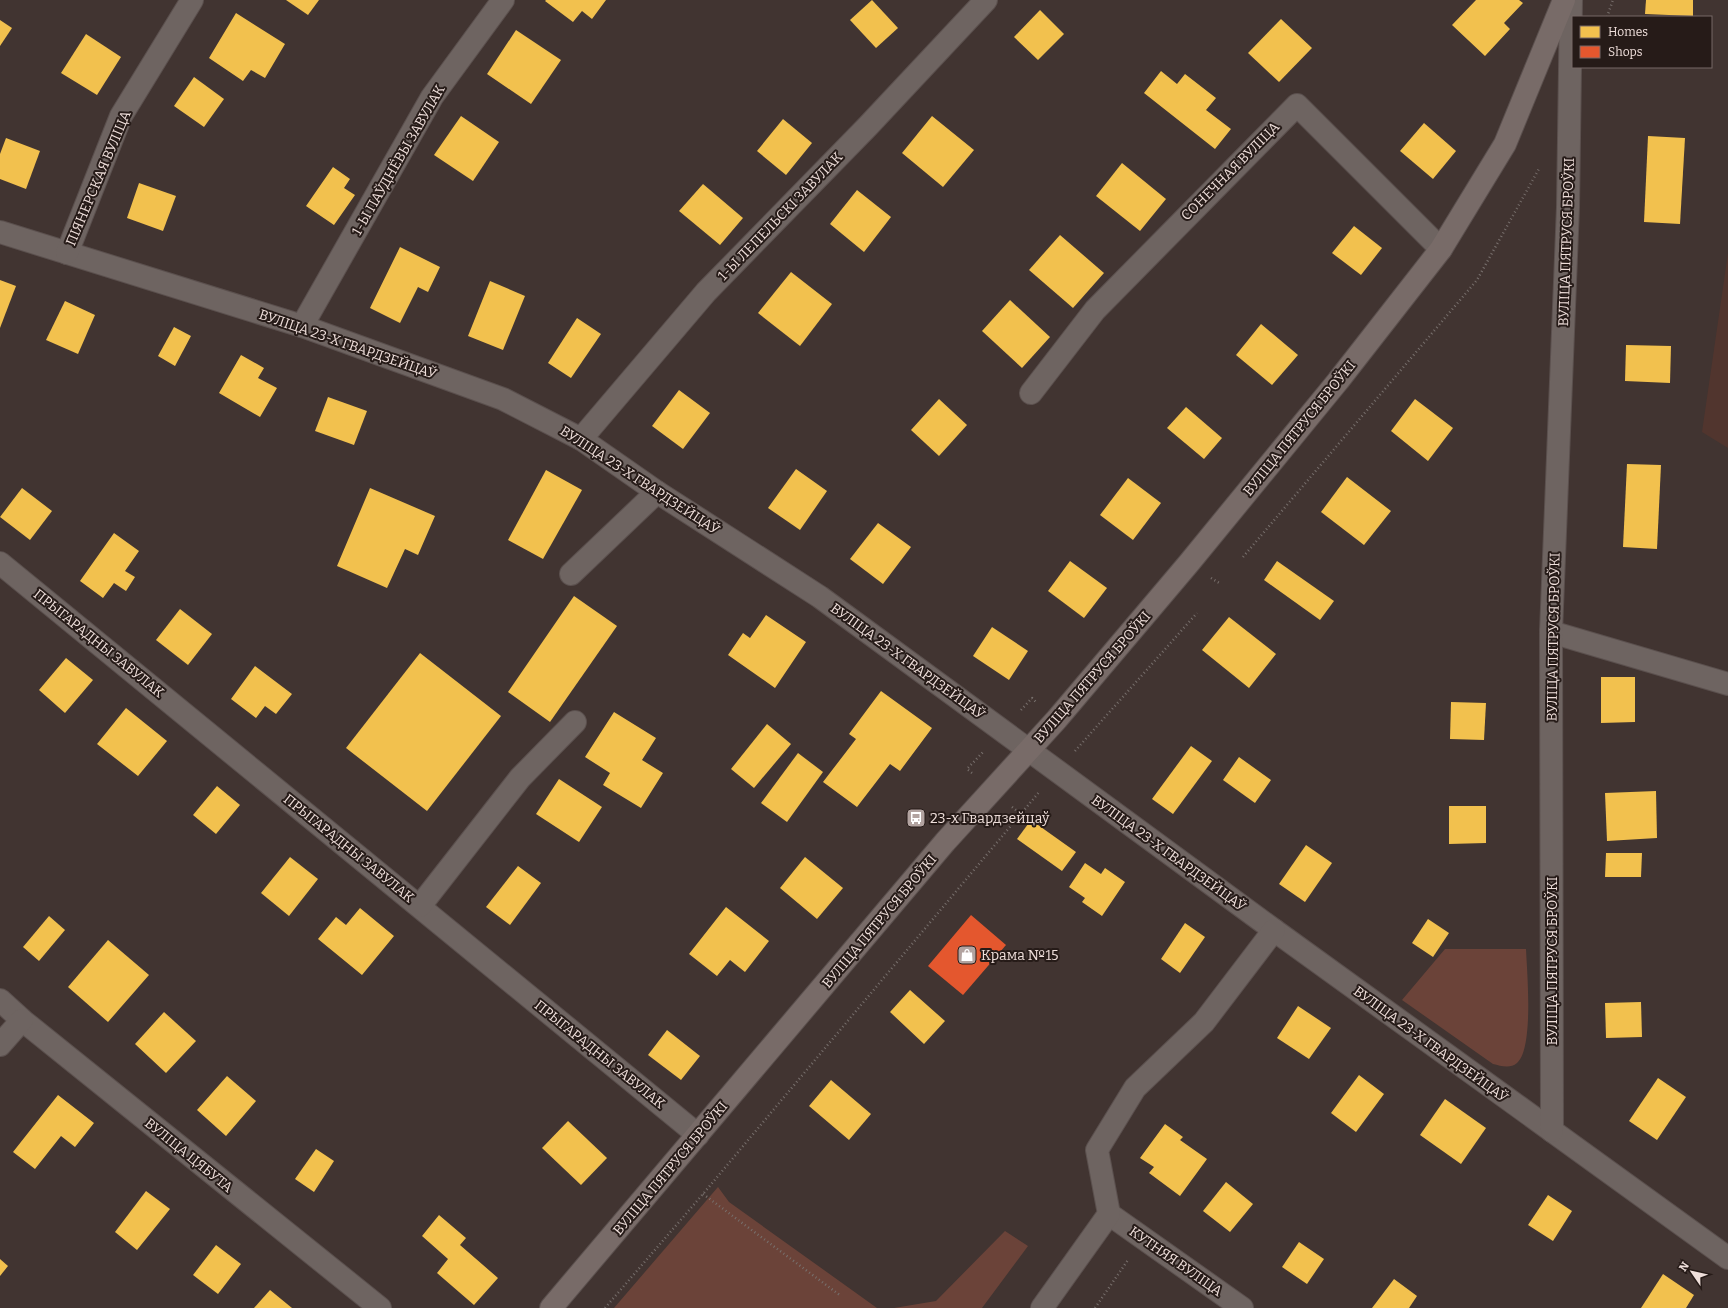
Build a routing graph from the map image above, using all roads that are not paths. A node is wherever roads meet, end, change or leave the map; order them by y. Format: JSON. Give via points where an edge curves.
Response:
{"nodes":[{"id":1,"x":192,"y":0,"type":"edge"},
{"id":2,"x":503,"y":0,"type":"edge"},
{"id":3,"x":986,"y":0,"type":"edge"},
{"id":4,"x":1564,"y":0,"type":"edge"},
{"id":5,"x":1571,"y":0,"type":"edge"},
{"id":6,"x":0,"y":232,"type":"edge"},
{"id":7,"x":1442,"y":249,"type":"junction"},
{"id":8,"x":67,"y":253,"type":"junction"},
{"id":9,"x":302,"y":326,"type":"junction"},
{"id":10,"x":1031,"y":393,"type":"dead end"},
{"id":11,"x":581,"y":439,"type":"junction"},
{"id":12,"x":657,"y":492,"type":"junction"},
{"id":13,"x":0,"y":562,"type":"edge"},
{"id":14,"x":571,"y":574,"type":"dead end"},
{"id":15,"x":1551,"y":632,"type":"junction"},
{"id":16,"x":1728,"y":684,"type":"edge"},
{"id":17,"x":575,"y":722,"type":"dead end"},
{"id":18,"x":1028,"y":750,"type":"junction"},
{"id":19,"x":420,"y":906,"type":"junction"},
{"id":20,"x":1274,"y":930,"type":"junction"},
{"id":21,"x":0,"y":1000,"type":"edge"},
{"id":22,"x":22,"y":1020,"type":"junction"},
{"id":23,"x":0,"y":1045,"type":"edge"},
{"id":24,"x":1552,"y":1131,"type":"junction"},
{"id":25,"x":698,"y":1135,"type":"junction"},
{"id":26,"x":1109,"y":1214,"type":"junction"},
{"id":27,"x":1728,"y":1258,"type":"edge"},
{"id":28,"x":380,"y":1308,"type":"edge"},
{"id":29,"x":551,"y":1308,"type":"edge"},
{"id":30,"x":1042,"y":1308,"type":"edge"},
{"id":31,"x":1242,"y":1308,"type":"edge"}],
"edges":[{"from":1,"to":8,"type":"street","name":"ПІЯНЕРСКАЯ ВУЛІЦА","via":[[121,116]]},
{"from":2,"to":9,"type":"street","name":"1-Ы ПАЎДНЁВЫ ЗАВУЛАК","via":[[432,96]]},
{"from":3,"to":11,"type":"street","name":"1-Ы ЛЕПЕЛЬСКІ ЗАВУЛАК","via":[[868,126],[706,292]]},
{"from":4,"to":7,"type":"main road","name":"ВУЛІЦА ПЯТРУСЯ БРОЎКІ","via":[[1505,144]]},
{"from":5,"to":15,"type":"street","name":"ВУЛІЦА ПЯТРУСЯ БРОЎКІ","via":[[1568,207]]},
{"from":6,"to":8,"type":"street","name":"ВУЛІЦА 23-Х ГВАРДЗЕЙЦАЎ"},
{"from":7,"to":10,"type":"street","name":"СОНЕЧНАЯ ВУЛІЦА","via":[[1296,104],[1094,310]]},
{"from":7,"to":18,"type":"main road","name":"ВУЛІЦА ПЯТРУСЯ БРОЎКІ","via":[[1199,551]]},
{"from":8,"to":9,"type":"street","name":"ВУЛІЦА 23-Х ГВАРДЗЕЙЦАЎ"},
{"from":9,"to":11,"type":"street","name":"ВУЛІЦА 23-Х ГВАРДЗЕЙЦАЎ","via":[[503,399]]},
{"from":11,"to":12,"type":"street","name":"ВУЛІЦА 23-Х ГВАРДЗЕЙЦАЎ"},
{"from":12,"to":14,"type":"street"},
{"from":12,"to":18,"type":"street","name":"ВУЛІЦА 23-Х ГВАРДЗЕЙЦАЎ","via":[[820,597]]},
{"from":13,"to":19,"type":"street","name":"ПРЫГАРАДНЫ ЗАВУЛАК"},
{"from":15,"to":16,"type":"street"},
{"from":15,"to":24,"type":"street","name":"ВУЛІЦА ПЯТРУСЯ БРОЎКІ"},
{"from":17,"to":19,"type":"street","via":[[520,778]]},
{"from":18,"to":20,"type":"street","name":"ВУЛІЦА 23-Х ГВАРДЗЕЙЦАЎ"},
{"from":18,"to":25,"type":"main road","name":"ВУЛІЦА ПЯТРУСЯ БРОЎКІ","via":[[945,842]]},
{"from":19,"to":25,"type":"street","name":"ПРЫГАРАДНЫ ЗАВУЛАК"},
{"from":20,"to":24,"type":"street","name":"ВУЛІЦА 23-Х ГВАРДЗЕЙЦАЎ"},
{"from":20,"to":26,"type":"street","via":[[1204,1022],[1134,1088],[1097,1150]]},
{"from":21,"to":22,"type":"street","name":"ВУЛІЦА ЦЯБУТА"},
{"from":22,"to":23,"type":"street"},
{"from":22,"to":28,"type":"street","name":"ВУЛІЦА ЦЯБУТА"},
{"from":24,"to":27,"type":"street","name":"ВУЛІЦА 23-Х ГВАРДЗЕЙЦАЎ"},
{"from":25,"to":29,"type":"main road","name":"ВУЛІЦА ПЯТРУСЯ БРОЎКІ"},
{"from":26,"to":30,"type":"street"},
{"from":26,"to":31,"type":"street","name":"КУТНЯЯ ВУЛІЦА"}]}
